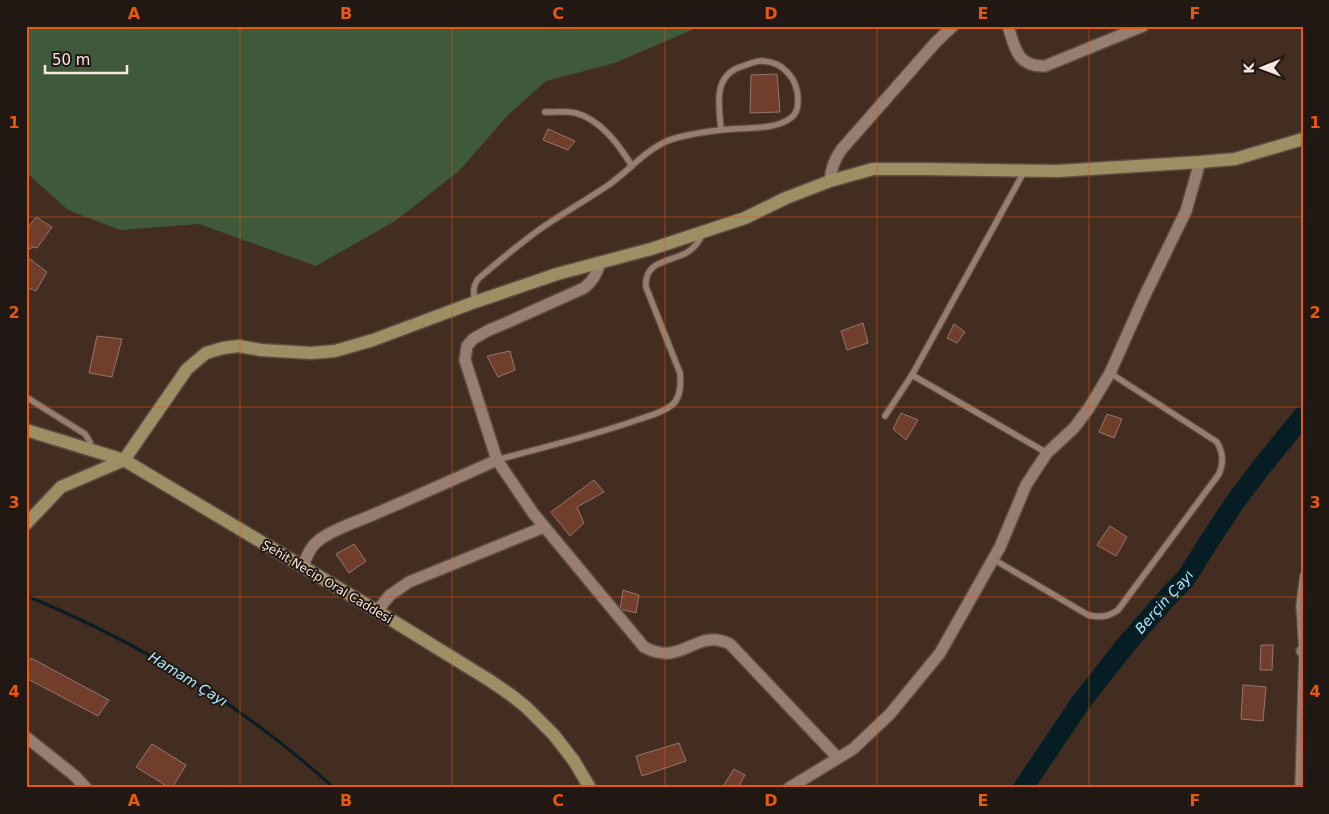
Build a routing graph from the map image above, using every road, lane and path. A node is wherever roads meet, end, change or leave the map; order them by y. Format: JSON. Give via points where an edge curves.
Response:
{"nodes":[{"id":1,"x":953,"y":26,"type":"edge"},
{"id":2,"x":1008,"y":26,"type":"edge"},
{"id":3,"x":1144,"y":26,"type":"edge"},
{"id":4,"x":545,"y":112,"type":"dead end"},
{"id":5,"x":721,"y":130,"type":"junction"},
{"id":6,"x":1303,"y":139,"type":"edge"},
{"id":7,"x":1200,"y":162,"type":"junction"},
{"id":8,"x":632,"y":166,"type":"junction"},
{"id":9,"x":1025,"y":170,"type":"junction"},
{"id":10,"x":830,"y":181,"type":"junction"},
{"id":11,"x":700,"y":233,"type":"junction"},
{"id":12,"x":600,"y":263,"type":"junction"},
{"id":13,"x":475,"y":302,"type":"junction"},
{"id":14,"x":1110,"y":373,"type":"junction"},
{"id":15,"x":912,"y":375,"type":"junction"},
{"id":16,"x":26,"y":397,"type":"edge"},
{"id":17,"x":885,"y":416,"type":"dead end"},
{"id":18,"x":26,"y":430,"type":"edge"},
{"id":19,"x":90,"y":450,"type":"junction"},
{"id":20,"x":1046,"y":452,"type":"junction"},
{"id":21,"x":124,"y":460,"type":"junction"},
{"id":22,"x":497,"y":460,"type":"junction"},
{"id":23,"x":26,"y":524,"type":"edge"},
{"id":24,"x":544,"y":528,"type":"junction"},
{"id":25,"x":993,"y":559,"type":"junction"},
{"id":26,"x":303,"y":567,"type":"junction"},
{"id":27,"x":1303,"y":575,"type":"edge"},
{"id":28,"x":377,"y":611,"type":"junction"},
{"id":29,"x":1302,"y":651,"type":"edge"},
{"id":30,"x":26,"y":738,"type":"edge"},
{"id":31,"x":838,"y":758,"type":"junction"},
{"id":32,"x":1301,"y":762,"type":"edge"},
{"id":33,"x":86,"y":788,"type":"edge"},
{"id":34,"x":590,"y":788,"type":"edge"},
{"id":35,"x":789,"y":788,"type":"edge"},
{"id":36,"x":1298,"y":788,"type":"edge"}],
"edges":[{"from":1,"to":10,"type":"street","via":[[841,150],[834,162]]},
{"from":2,"to":3,"type":"street","via":[[1018,55],[1034,67],[1045,66]]},
{"from":4,"to":8,"type":"lane","via":[[569,112],[588,118],[616,142]]},
{"from":5,"to":5,"type":"lane","via":[[768,126],[792,117],[798,108],[798,97],[795,83],[786,70],[762,61],[733,69],[720,88]]},
{"from":5,"to":8,"type":"lane","via":[[669,140]]},
{"from":6,"to":7,"type":"street","via":[[1235,159]]},
{"from":7,"to":9,"type":"street"},
{"from":7,"to":14,"type":"street","via":[[1186,211]]},
{"from":8,"to":13,"type":"lane","via":[[543,227],[478,278],[474,288]]},
{"from":9,"to":10,"type":"street","via":[[873,169]]},
{"from":9,"to":15,"type":"lane"},
{"from":10,"to":11,"type":"street","via":[[745,218]]},
{"from":11,"to":12,"type":"street"},
{"from":11,"to":22,"type":"lane","via":[[699,241],[692,249],[655,264],[646,278],[646,287],[680,373],[679,393],[673,404],[661,412],[622,426]]},
{"from":12,"to":13,"type":"street"},
{"from":12,"to":22,"type":"street","via":[[598,273],[584,288],[489,330],[473,339],[468,346],[466,360]]},
{"from":13,"to":21,"type":"street","via":[[335,351],[311,353],[239,346],[206,353],[187,369]]},
{"from":14,"to":20,"type":"street","via":[[1074,428]]},
{"from":14,"to":25,"type":"lane","via":[[1217,442],[1223,456],[1219,474],[1118,610],[1110,615],[1088,615]]},
{"from":15,"to":17,"type":"lane"},
{"from":15,"to":20,"type":"lane"},
{"from":16,"to":19,"type":"lane","via":[[85,434]]},
{"from":18,"to":19,"type":"street","name":"Şehit Necip Oral Caddesi"},
{"from":19,"to":21,"type":"street","name":"Şehit Necip Oral Caddesi"},
{"from":20,"to":25,"type":"street","via":[[1026,485]]},
{"from":21,"to":23,"type":"street","via":[[60,487]]},
{"from":21,"to":26,"type":"street","name":"Şehit Necip Oral Caddesi"},
{"from":22,"to":24,"type":"street"},
{"from":22,"to":26,"type":"street","via":[[320,539]]},
{"from":24,"to":28,"type":"street","via":[[409,582],[390,595]]},
{"from":24,"to":31,"type":"street","via":[[644,647],[670,654],[706,640],[718,639],[730,644]]},
{"from":25,"to":31,"type":"street","via":[[940,653],[890,714]]},
{"from":26,"to":28,"type":"street","name":"Şehit Necip Oral Caddesi"},
{"from":27,"to":29,"type":"lane","via":[[1299,605]]},
{"from":28,"to":34,"type":"street","name":"Şehit Necip Oral Caddesi","via":[[489,680],[526,707],[566,750]]},
{"from":29,"to":32,"type":"lane"},
{"from":30,"to":33,"type":"street"},
{"from":31,"to":35,"type":"street"},
{"from":32,"to":36,"type":"lane"}]}
